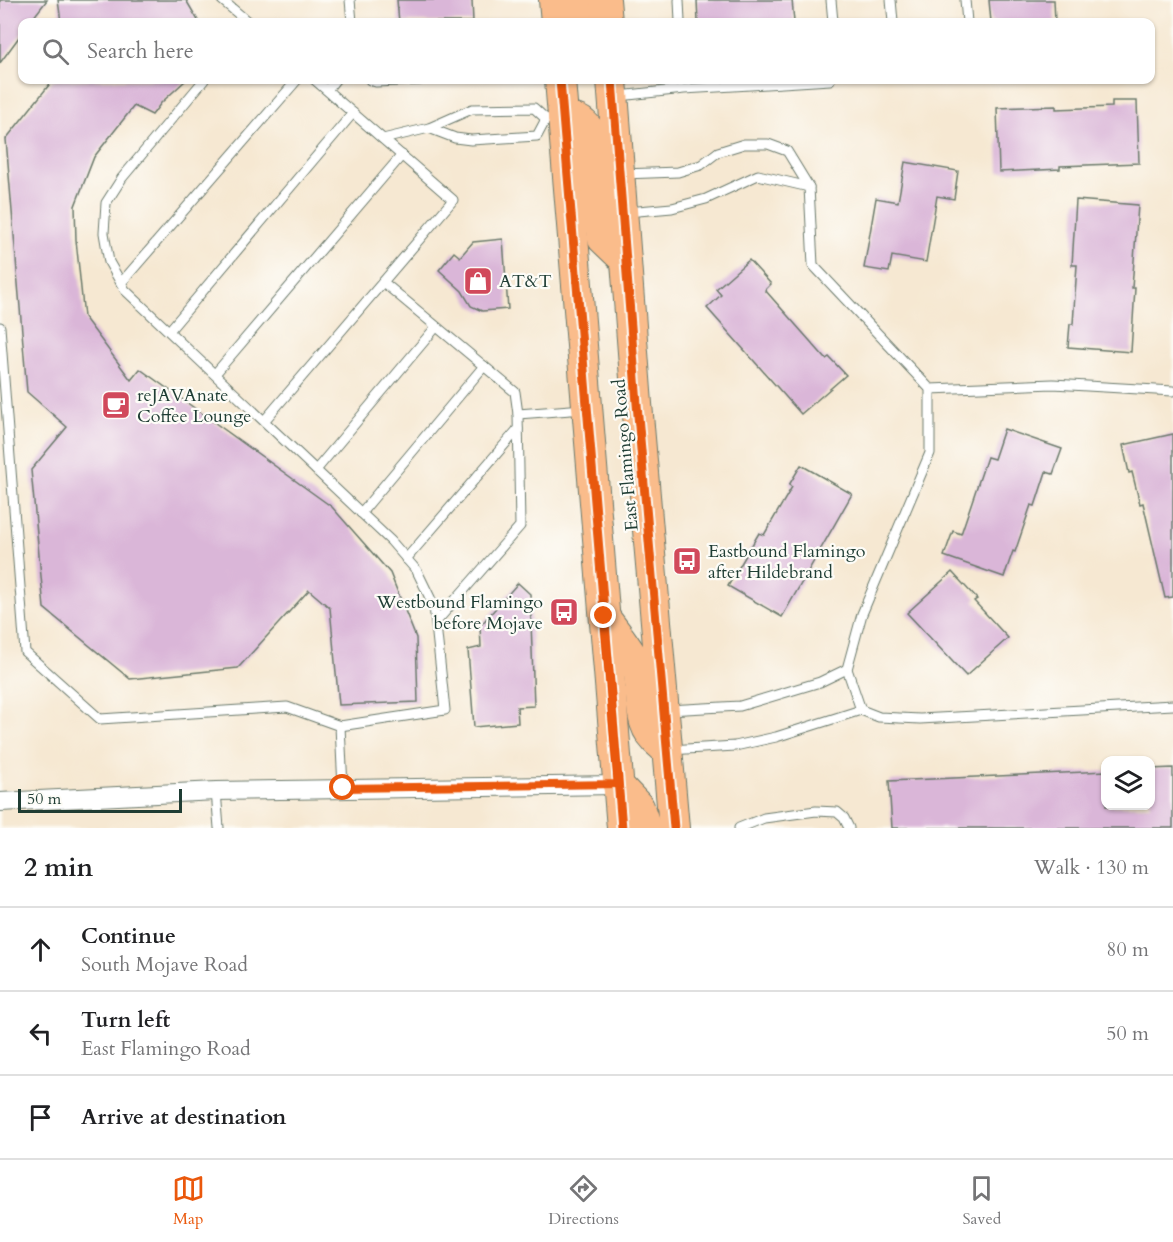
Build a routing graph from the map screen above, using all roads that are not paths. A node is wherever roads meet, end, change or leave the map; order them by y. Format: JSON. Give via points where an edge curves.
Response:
{"nodes":[{"id":1,"x":222,"y":0,"type":"edge"},
{"id":2,"x":350,"y":0,"type":"edge"},
{"id":3,"x":554,"y":0,"type":"edge"},
{"id":4,"x":579,"y":0,"type":"edge"},
{"id":5,"x":605,"y":0,"type":"edge"},
{"id":6,"x":679,"y":0,"type":"edge"},
{"id":7,"x":831,"y":0,"type":"edge"},
{"id":8,"x":891,"y":0,"type":"edge"},
{"id":9,"x":965,"y":0,"type":"edge"},
{"id":10,"x":243,"y":18,"type":"edge"},
{"id":11,"x":352,"y":18,"type":"edge"},
{"id":12,"x":556,"y":18,"type":"edge"},
{"id":13,"x":581,"y":18,"type":"edge"},
{"id":14,"x":607,"y":18,"type":"edge"},
{"id":15,"x":680,"y":18,"type":"edge"},
{"id":16,"x":833,"y":18,"type":"edge"},
{"id":17,"x":893,"y":18,"type":"edge"},
{"id":18,"x":966,"y":18,"type":"edge"},
{"id":19,"x":201,"y":84,"type":"edge"},
{"id":20,"x":294,"y":84,"type":"edge"},
{"id":21,"x":320,"y":84,"type":"edge"},
{"id":22,"x":331,"y":84,"type":"edge"},
{"id":23,"x":559,"y":84,"type":"edge"},
{"id":24,"x":684,"y":84,"type":"edge"},
{"id":25,"x":606,"y":85,"type":"edge"},
{"id":26,"x":327,"y":90,"type":"junction"},
{"id":27,"x":353,"y":113,"type":"junction"},
{"id":28,"x":555,"y":119,"type":"junction"},
{"id":29,"x":429,"y":128,"type":"junction"},
{"id":30,"x":383,"y":139,"type":"junction"},
{"id":31,"x":402,"y":155,"type":"junction"},
{"id":32,"x":620,"y":174,"type":"junction"},
{"id":33,"x":809,"y":187,"type":"junction"},
{"id":34,"x":623,"y":212,"type":"junction"},
{"id":35,"x":626,"y":261,"type":"junction"},
{"id":36,"x":383,"y":282,"type":"junction"},
{"id":37,"x":121,"y":283,"type":"junction"},
{"id":38,"x":0,"y":327,"type":"edge"},
{"id":39,"x":436,"y":327,"type":"junction"},
{"id":40,"x":169,"y":331,"type":"junction"},
{"id":41,"x":484,"y":366,"type":"junction"},
{"id":42,"x":215,"y":374,"type":"junction"},
{"id":43,"x":930,"y":389,"type":"junction"},
{"id":44,"x":1173,"y":392,"type":"edge"},
{"id":45,"x":588,"y":409,"type":"junction"},
{"id":46,"x":518,"y":414,"type":"junction"},
{"id":47,"x":264,"y":420,"type":"junction"},
{"id":48,"x":518,"y":429,"type":"junction"},
{"id":49,"x":316,"y":470,"type":"junction"},
{"id":50,"x":361,"y":513,"type":"junction"},
{"id":51,"x":406,"y":559,"type":"junction"},
{"id":52,"x":604,"y":616,"type":"junction"},
{"id":53,"x":436,"y":622,"type":"junction"},
{"id":54,"x":847,"y":669,"type":"junction"},
{"id":55,"x":1173,"y":705,"type":"edge"},
{"id":56,"x":861,"y":710,"type":"junction"},
{"id":57,"x":663,"y":711,"type":"junction"},
{"id":58,"x":340,"y":726,"type":"junction"},
{"id":59,"x":668,"y":750,"type":"junction"},
{"id":60,"x":618,"y":784,"type":"junction"},
{"id":61,"x":343,"y":788,"type":"junction"},
{"id":62,"x":216,"y":791,"type":"junction"},
{"id":63,"x":0,"y":802,"type":"edge"},
{"id":64,"x":219,"y":828,"type":"edge"},
{"id":65,"x":622,"y":828,"type":"edge"},
{"id":66,"x":646,"y":828,"type":"edge"},
{"id":67,"x":674,"y":828,"type":"edge"},
{"id":68,"x":739,"y":828,"type":"edge"},
{"id":69,"x":849,"y":828,"type":"edge"}],
"edges":[{"from":1,"to":10,"type":"lane"},
{"from":2,"to":11,"type":"lane"},
{"from":3,"to":12,"type":"main road"},
{"from":4,"to":13,"type":"main road"},
{"from":5,"to":14,"type":"main road"},
{"from":6,"to":15,"type":"lane"},
{"from":7,"to":16,"type":"lane"},
{"from":8,"to":17,"type":"lane"},
{"from":9,"to":18,"type":"lane"},
{"from":19,"to":37,"type":"lane","via":[[122,178],[106,203],[104,233],[109,262]]},
{"from":20,"to":37,"type":"lane"},
{"from":21,"to":26,"type":"lane"},
{"from":22,"to":26,"type":"lane"},
{"from":23,"to":28,"type":"main road","name":"East Flamingo Road"},
{"from":24,"to":25,"type":"lane"},
{"from":25,"to":32,"type":"main road","name":"East Flamingo Road"},
{"from":26,"to":27,"type":"lane"},
{"from":27,"to":30,"type":"lane"},
{"from":27,"to":40,"type":"lane"},
{"from":28,"to":29,"type":"lane","via":[[534,108],[472,109]]},
{"from":28,"to":29,"type":"lane","via":[[537,136],[471,140]]},
{"from":28,"to":35,"type":"main road","via":[[575,118],[590,131],[603,239]]},
{"from":28,"to":45,"type":"main road","name":"East Flamingo Road"},
{"from":29,"to":30,"type":"lane"},
{"from":30,"to":31,"type":"lane"},
{"from":31,"to":36,"type":"lane","via":[[453,200]]},
{"from":31,"to":42,"type":"lane"},
{"from":32,"to":33,"type":"lane","via":[[678,172],[701,165],[718,152],[744,144],[768,144],[788,151]]},
{"from":32,"to":34,"type":"main road","name":"East Flamingo Road"},
{"from":33,"to":34,"type":"lane","via":[[759,175],[695,202]]},
{"from":33,"to":43,"type":"lane","via":[[813,265]]},
{"from":34,"to":35,"type":"main road","name":"East Flamingo Road"},
{"from":35,"to":57,"type":"main road","name":"East Flamingo Road"},
{"from":36,"to":39,"type":"lane"},
{"from":36,"to":47,"type":"lane"},
{"from":37,"to":40,"type":"lane"},
{"from":38,"to":58,"type":"lane","via":[[25,652],[100,719],[287,707]]},
{"from":39,"to":41,"type":"lane"},
{"from":39,"to":49,"type":"lane"},
{"from":40,"to":42,"type":"lane"},
{"from":41,"to":46,"type":"lane","via":[[515,392]]},
{"from":41,"to":50,"type":"lane"},
{"from":42,"to":47,"type":"lane"},
{"from":43,"to":44,"type":"lane","via":[[1053,384]]},
{"from":43,"to":54,"type":"lane","via":[[930,453],[862,614]]},
{"from":45,"to":46,"type":"lane"},
{"from":45,"to":52,"type":"main road","name":"East Flamingo Road"},
{"from":46,"to":48,"type":"lane"},
{"from":47,"to":49,"type":"lane"},
{"from":48,"to":51,"type":"lane"},
{"from":48,"to":53,"type":"lane","via":[[520,526]]},
{"from":49,"to":50,"type":"lane"},
{"from":50,"to":51,"type":"lane"},
{"from":51,"to":53,"type":"lane","via":[[417,571],[434,606]]},
{"from":52,"to":59,"type":"main road","via":[[636,664],[646,729]]},
{"from":52,"to":60,"type":"main road","name":"East Flamingo Road"},
{"from":53,"to":58,"type":"lane","via":[[445,710]]},
{"from":54,"to":56,"type":"lane"},
{"from":54,"to":57,"type":"lane","via":[[820,682],[740,706]]},
{"from":55,"to":56,"type":"lane","via":[[920,719],[879,717]]},
{"from":56,"to":59,"type":"lane","via":[[746,744]]},
{"from":57,"to":59,"type":"main road","name":"East Flamingo Road"},
{"from":58,"to":61,"type":"lane"},
{"from":59,"to":67,"type":"main road","name":"East Flamingo Road"},
{"from":60,"to":61,"type":"street"},
{"from":60,"to":65,"type":"main road","name":"East Flamingo Road"},
{"from":60,"to":66,"type":"main road","via":[[639,807]]},
{"from":61,"to":62,"type":"street"},
{"from":62,"to":63,"type":"street"},
{"from":62,"to":64,"type":"lane"},
{"from":68,"to":69,"type":"lane","via":[[764,818],[816,812],[837,812]]}]}
